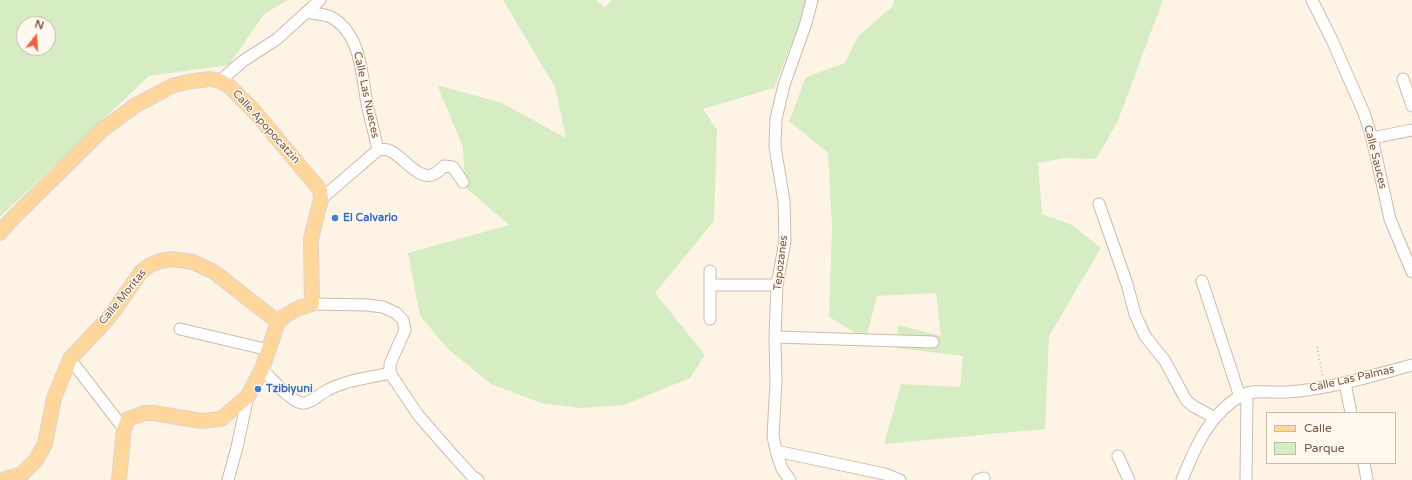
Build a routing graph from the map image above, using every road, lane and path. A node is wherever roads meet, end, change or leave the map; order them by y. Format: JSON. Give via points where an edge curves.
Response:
{"nodes":[{"id":1,"x":320,"y":0,"type":"edge"},
{"id":2,"x":812,"y":0,"type":"edge"},
{"id":3,"x":1312,"y":0,"type":"edge"},
{"id":4,"x":307,"y":12,"type":"junction"},
{"id":5,"x":1404,"y":79,"type":"dead end"},
{"id":6,"x":220,"y":80,"type":"junction"},
{"id":7,"x":1412,"y":106,"type":"edge"},
{"id":8,"x":1412,"y":130,"type":"edge"},
{"id":9,"x":1372,"y":138,"type":"junction"},
{"id":10,"x":378,"y":150,"type":"junction"},
{"id":11,"x":464,"y":182,"type":"dead end"},
{"id":12,"x":320,"y":199,"type":"junction"},
{"id":13,"x":1099,"y":204,"type":"dead end"},
{"id":14,"x":0,"y":233,"type":"edge"},
{"id":15,"x":710,"y":271,"type":"dead end"},
{"id":16,"x":1412,"y":272,"type":"edge"},
{"id":17,"x":1202,"y":282,"type":"dead end"},
{"id":18,"x":710,"y":285,"type":"junction"},
{"id":19,"x":777,"y":285,"type":"junction"},
{"id":20,"x":312,"y":304,"type":"junction"},
{"id":21,"x":710,"y":319,"type":"dead end"},
{"id":22,"x":278,"y":322,"type":"junction"},
{"id":23,"x":180,"y":329,"type":"dead end"},
{"id":24,"x":775,"y":337,"type":"junction"},
{"id":25,"x":933,"y":342,"type":"dead end"},
{"id":26,"x":1317,"y":347,"type":"dead end"},
{"id":27,"x":269,"y":350,"type":"junction"},
{"id":28,"x":70,"y":359,"type":"junction"},
{"id":29,"x":1412,"y":365,"type":"edge"},
{"id":30,"x":262,"y":369,"type":"junction"},
{"id":31,"x":390,"y":373,"type":"junction"},
{"id":32,"x":1345,"y":383,"type":"junction"},
{"id":33,"x":1324,"y":387,"type":"junction"},
{"id":34,"x":1243,"y":395,"type":"junction"},
{"id":35,"x":248,"y":396,"type":"junction"},
{"id":36,"x":1352,"y":412,"type":"edge"},
{"id":37,"x":1215,"y":418,"type":"junction"},
{"id":38,"x":124,"y":429,"type":"junction"},
{"id":39,"x":776,"y":451,"type":"junction"},
{"id":40,"x":1118,"y":456,"type":"dead end"},
{"id":41,"x":1364,"y":464,"type":"edge"},
{"id":42,"x":2,"y":480,"type":"edge"},
{"id":43,"x":119,"y":480,"type":"edge"},
{"id":44,"x":228,"y":480,"type":"edge"},
{"id":45,"x":478,"y":480,"type":"edge"},
{"id":46,"x":790,"y":480,"type":"edge"},
{"id":47,"x":900,"y":480,"type":"edge"},
{"id":48,"x":1129,"y":480,"type":"edge"},
{"id":49,"x":1182,"y":480,"type":"edge"},
{"id":50,"x":1246,"y":480,"type":"edge"},
{"id":51,"x":1367,"y":480,"type":"edge"}],
"edges":[{"from":1,"to":4,"type":"street"},
{"from":2,"to":19,"type":"street","name":"Tepozanes","via":[[784,85],[776,119],[775,147],[784,200],[785,241]]},
{"from":3,"to":9,"type":"street","name":"Calle Sauces","via":[[1343,64]]},
{"from":4,"to":6,"type":"street","via":[[278,40],[242,61]]},
{"from":4,"to":10,"type":"street","name":"Calle Las Nueces","via":[[332,18],[349,33],[357,51]]},
{"from":5,"to":7,"type":"street"},
{"from":6,"to":12,"type":"main road","name":"Calle Apopocatzin","via":[[255,112],[296,160],[320,190]]},
{"from":6,"to":14,"type":"main road","via":[[210,79],[174,85],[136,105],[102,130]]},
{"from":8,"to":9,"type":"street"},
{"from":9,"to":16,"type":"street","name":"Calle Sauces","via":[[1390,219]]},
{"from":10,"to":11,"type":"street","name":"Calle Las Nueces","via":[[387,150],[419,174],[433,175],[444,166],[453,167]]},
{"from":10,"to":12,"type":"street"},
{"from":12,"to":20,"type":"main road","via":[[311,239]]},
{"from":13,"to":37,"type":"street","via":[[1135,314],[1145,336],[1166,362],[1186,400]]},
{"from":15,"to":18,"type":"street"},
{"from":17,"to":34,"type":"street"},
{"from":18,"to":19,"type":"street"},
{"from":18,"to":21,"type":"street"},
{"from":19,"to":24,"type":"street","name":"Tepozanes"},
{"from":20,"to":22,"type":"main road","via":[[292,311]]},
{"from":20,"to":31,"type":"street","via":[[367,305],[383,307],[396,313],[403,320],[405,330],[390,364]]},
{"from":22,"to":27,"type":"main road"},
{"from":22,"to":28,"type":"main road","name":"Calle Moritas","via":[[214,272],[193,262],[173,259],[160,261],[142,272],[110,316]]},
{"from":23,"to":27,"type":"street"},
{"from":24,"to":25,"type":"street"},
{"from":24,"to":39,"type":"street","name":"Tepozanes","via":[[773,436]]},
{"from":26,"to":33,"type":"path"},
{"from":27,"to":30,"type":"main road"},
{"from":28,"to":38,"type":"street"},
{"from":28,"to":42,"type":"main road","name":"Calle Moritas","via":[[54,398],[46,444],[36,460],[22,474]]},
{"from":29,"to":32,"type":"street","name":"Calle Las Palmas"},
{"from":30,"to":31,"type":"street","via":[[292,399],[300,403],[305,403],[340,384]]},
{"from":30,"to":35,"type":"main road"},
{"from":31,"to":45,"type":"street","via":[[418,415]]},
{"from":32,"to":33,"type":"street","name":"Calle Las Palmas"},
{"from":32,"to":36,"type":"street"},
{"from":33,"to":34,"type":"street","name":"Calle Las Palmas"},
{"from":34,"to":37,"type":"street","via":[[1230,403]]},
{"from":34,"to":50,"type":"street"},
{"from":35,"to":38,"type":"main road","via":[[221,419],[201,422],[145,413],[128,419]]},
{"from":35,"to":44,"type":"street"},
{"from":37,"to":49,"type":"street","via":[[1199,443]]},
{"from":38,"to":43,"type":"main road"},
{"from":39,"to":46,"type":"street","name":"Tepozanes","via":[[782,469]]},
{"from":39,"to":47,"type":"street","via":[[885,474]]},
{"from":40,"to":48,"type":"street"},
{"from":41,"to":51,"type":"street"}]}
